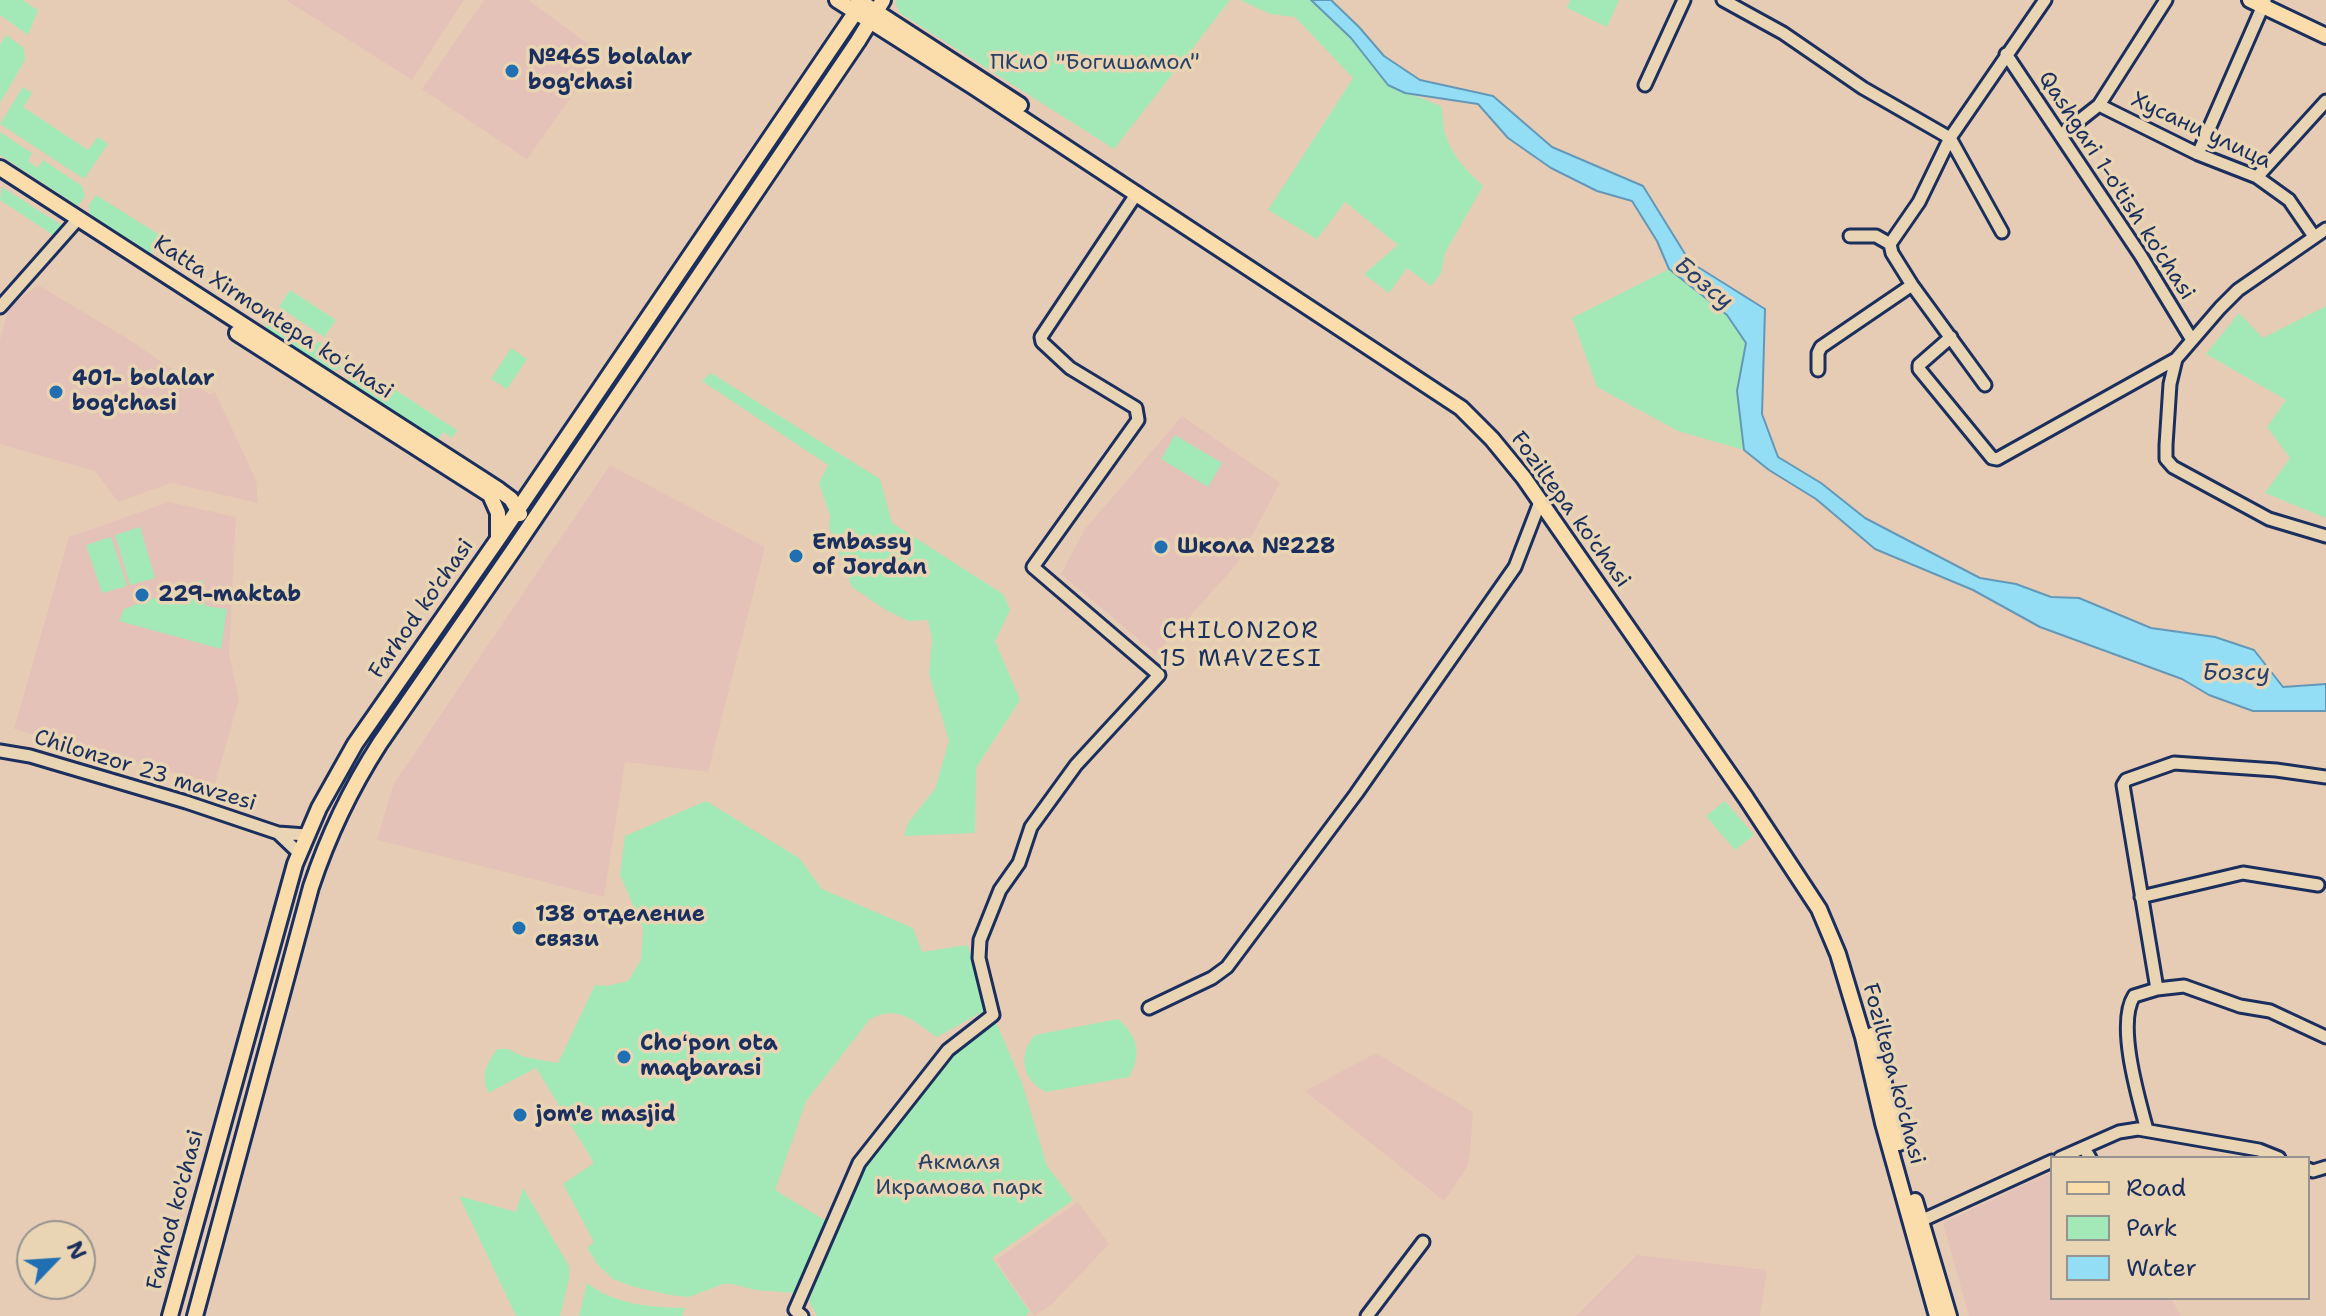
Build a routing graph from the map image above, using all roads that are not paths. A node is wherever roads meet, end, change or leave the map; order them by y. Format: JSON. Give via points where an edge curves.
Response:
{"nodes":[{"id":1,"x":837,"y":0,"type":"edge"},
{"id":2,"x":1684,"y":0,"type":"edge"},
{"id":3,"x":1723,"y":0,"type":"edge"},
{"id":4,"x":2045,"y":0,"type":"edge"},
{"id":5,"x":2166,"y":0,"type":"edge"},
{"id":6,"x":2260,"y":2,"type":"edge"},
{"id":7,"x":860,"y":4,"type":"edge"},
{"id":8,"x":876,"y":11,"type":"edge"},
{"id":9,"x":2326,"y":36,"type":"edge"},
{"id":10,"x":2006,"y":54,"type":"junction"},
{"id":11,"x":1645,"y":85,"type":"dead end"},
{"id":12,"x":2326,"y":101,"type":"edge"},
{"id":13,"x":2099,"y":105,"type":"junction"},
{"id":14,"x":2061,"y":135,"type":"junction"},
{"id":15,"x":1950,"y":138,"type":"junction"},
{"id":16,"x":2198,"y":154,"type":"junction"},
{"id":17,"x":0,"y":168,"type":"edge"},
{"id":18,"x":0,"y":177,"type":"edge"},
{"id":19,"x":2257,"y":177,"type":"junction"},
{"id":20,"x":1137,"y":193,"type":"junction"},
{"id":21,"x":76,"y":223,"type":"junction"},
{"id":22,"x":2326,"y":229,"type":"edge"},
{"id":23,"x":2002,"y":232,"type":"dead end"},
{"id":24,"x":2313,"y":235,"type":"junction"},
{"id":25,"x":1850,"y":236,"type":"dead end"},
{"id":26,"x":1890,"y":244,"type":"junction"},
{"id":27,"x":1912,"y":285,"type":"junction"},
{"id":28,"x":0,"y":307,"type":"edge"},
{"id":29,"x":1951,"y":337,"type":"junction"},
{"id":30,"x":2192,"y":340,"type":"junction"},
{"id":31,"x":2176,"y":359,"type":"junction"},
{"id":32,"x":1818,"y":370,"type":"dead end"},
{"id":33,"x":1985,"y":385,"type":"dead end"},
{"id":34,"x":539,"y":479,"type":"junction"},
{"id":35,"x":495,"y":492,"type":"junction"},
{"id":36,"x":1544,"y":499,"type":"junction"},
{"id":37,"x":548,"y":500,"type":"junction"},
{"id":38,"x":519,"y":509,"type":"junction"},
{"id":39,"x":2326,"y":536,"type":"edge"},
{"id":40,"x":498,"y":539,"type":"junction"},
{"id":41,"x":514,"y":549,"type":"junction"},
{"id":42,"x":0,"y":751,"type":"edge"},
{"id":43,"x":2326,"y":777,"type":"edge"},
{"id":44,"x":278,"y":833,"type":"junction"},
{"id":45,"x":306,"y":835,"type":"junction"},
{"id":46,"x":299,"y":853,"type":"junction"},
{"id":47,"x":2318,"y":885,"type":"dead end"},
{"id":48,"x":2141,"y":897,"type":"junction"},
{"id":49,"x":260,"y":984,"type":"junction"},
{"id":50,"x":2157,"y":989,"type":"junction"},
{"id":51,"x":282,"y":991,"type":"junction"},
{"id":52,"x":1149,"y":1008,"type":"dead end"},
{"id":53,"x":251,"y":1019,"type":"junction"},
{"id":54,"x":273,"y":1026,"type":"junction"},
{"id":55,"x":2326,"y":1037,"type":"edge"},
{"id":56,"x":2147,"y":1130,"type":"junction"},
{"id":57,"x":2087,"y":1153,"type":"edge"},
{"id":58,"x":2274,"y":1156,"type":"edge"},
{"id":59,"x":2050,"y":1162,"type":"edge"},
{"id":60,"x":1916,"y":1223,"type":"junction"},
{"id":61,"x":1423,"y":1242,"type":"dead end"},
{"id":62,"x":798,"y":1313,"type":"edge"},
{"id":63,"x":170,"y":1316,"type":"edge"},
{"id":64,"x":195,"y":1316,"type":"edge"},
{"id":65,"x":1367,"y":1316,"type":"edge"},
{"id":66,"x":1937,"y":1316,"type":"edge"},
{"id":67,"x":1949,"y":1316,"type":"edge"}],
"edges":[{"from":1,"to":7,"type":"main road","name":"Foziltepa ko'chasi"},
{"from":2,"to":11,"type":"street"},
{"from":3,"to":15,"type":"street"},
{"from":4,"to":10,"type":"street"},
{"from":5,"to":13,"type":"street"},
{"from":6,"to":9,"type":"main road"},
{"from":6,"to":16,"type":"street"},
{"from":7,"to":8,"type":"main road","name":"Foziltepa ko'chasi"},
{"from":7,"to":34,"type":"main road","name":"Farhod ko'chasi"},
{"from":8,"to":20,"type":"main road","name":"Foziltepa ko'chasi"},
{"from":8,"to":36,"type":"main road","name":"Foziltepa ko'chasi","via":[[1464,401],[1497,435]]},
{"from":8,"to":37,"type":"main road","name":"Farhod ko'chasi"},
{"from":10,"to":14,"type":"street","name":"Qashgari 1-o'tish ko'chasi"},
{"from":10,"to":15,"type":"street"},
{"from":12,"to":19,"type":"street"},
{"from":13,"to":14,"type":"street","name":"Хусани улица"},
{"from":13,"to":16,"type":"street","name":"Хусани улица"},
{"from":14,"to":30,"type":"street","name":"Qashgari 1-o'tish ko'chasi"},
{"from":15,"to":23,"type":"street"},
{"from":15,"to":26,"type":"street","via":[[1919,202]]},
{"from":16,"to":19,"type":"street","name":"Хусани улица"},
{"from":17,"to":21,"type":"main road","name":"Katta Xirmontepa koʻchasi"},
{"from":18,"to":21,"type":"main road","name":"Katta Xirmontepa koʻchasi"},
{"from":19,"to":24,"type":"street","name":"Хусани улица","via":[[2289,200]]},
{"from":20,"to":36,"type":"main road","name":"Foziltepa ko'chasi","via":[[1461,408]]},
{"from":20,"to":62,"type":"street","via":[[1041,337],[1070,368],[1136,408],[1138,420],[1033,567],[1159,675],[1076,765],[1031,827],[980,940],[979,958],[993,1015],[948,1050],[859,1163]]},
{"from":21,"to":28,"type":"street"},
{"from":21,"to":35,"type":"main road","name":"Katta Xirmontepa koʻchasi"},
{"from":22,"to":24,"type":"street"},
{"from":24,"to":30,"type":"street","via":[[2238,290]]},
{"from":25,"to":26,"type":"street","via":[[1876,236]]},
{"from":26,"to":27,"type":"street"},
{"from":27,"to":29,"type":"street"},
{"from":27,"to":32,"type":"street","via":[[1821,347]]},
{"from":29,"to":31,"type":"street","via":[[1919,369],[1997,459]]},
{"from":29,"to":33,"type":"street"},
{"from":30,"to":31,"type":"street"},
{"from":31,"to":39,"type":"street","via":[[2166,459],[2269,519]]},
{"from":34,"to":35,"type":"main road"},
{"from":34,"to":38,"type":"main road","name":"Farhod ko'chasi"},
{"from":35,"to":38,"type":"main road","name":"Katta Xirmontepa koʻchasi"},
{"from":35,"to":40,"type":"main road"},
{"from":36,"to":52,"type":"street","via":[[1515,567],[1233,960],[1212,978]]},
{"from":36,"to":60,"type":"main road","name":"Foziltepa ko'chasi","via":[[1819,909],[1838,954]]},
{"from":37,"to":38,"type":"main road"},
{"from":37,"to":41,"type":"main road","name":"Farhod ko'chasi"},
{"from":38,"to":40,"type":"main road","name":"Farhod ko'chasi"},
{"from":38,"to":41,"type":"main road"},
{"from":40,"to":45,"type":"main road","name":"Farhod ko'chasi","via":[[355,744]]},
{"from":41,"to":51,"type":"main road","name":"Farhod ko'chasi","via":[[353,789],[317,870]]},
{"from":42,"to":44,"type":"street","name":"Chilonzor 23 mavzesi","via":[[239,817]]},
{"from":43,"to":48,"type":"street","via":[[2174,763],[2126,780]]},
{"from":44,"to":45,"type":"street","name":"Chilonzor 23 mavzesi"},
{"from":44,"to":46,"type":"street","name":"Chilonzor 23 mavzesi"},
{"from":45,"to":46,"type":"main road","name":"Farhod ko'chasi"},
{"from":46,"to":49,"type":"main road","name":"Farhod ko'chasi"},
{"from":47,"to":48,"type":"street","via":[[2243,873]]},
{"from":48,"to":50,"type":"street"},
{"from":49,"to":51,"type":"main road","via":[[270,992]]},
{"from":49,"to":53,"type":"main road","name":"Farhod ko'chasi"},
{"from":50,"to":55,"type":"street","via":[[2192,988],[2270,1011]]},
{"from":50,"to":56,"type":"street","via":[[2134,996],[2130,1004],[2130,1059]]},
{"from":51,"to":54,"type":"main road","name":"Farhod ko'chasi"},
{"from":53,"to":54,"type":"main road","via":[[263,1017]]},
{"from":53,"to":63,"type":"main road","name":"Farhod ko'chasi"},
{"from":54,"to":64,"type":"main road","name":"Farhod ko'chasi"},
{"from":56,"to":57,"type":"street","via":[[2129,1129]]},
{"from":56,"to":58,"type":"street"},
{"from":59,"to":60,"type":"street"},
{"from":60,"to":66,"type":"main road","name":"Foziltepa ko'chasi"},
{"from":60,"to":67,"type":"main road","name":"Foziltepa ko'chasi"},
{"from":61,"to":65,"type":"street"}]}
